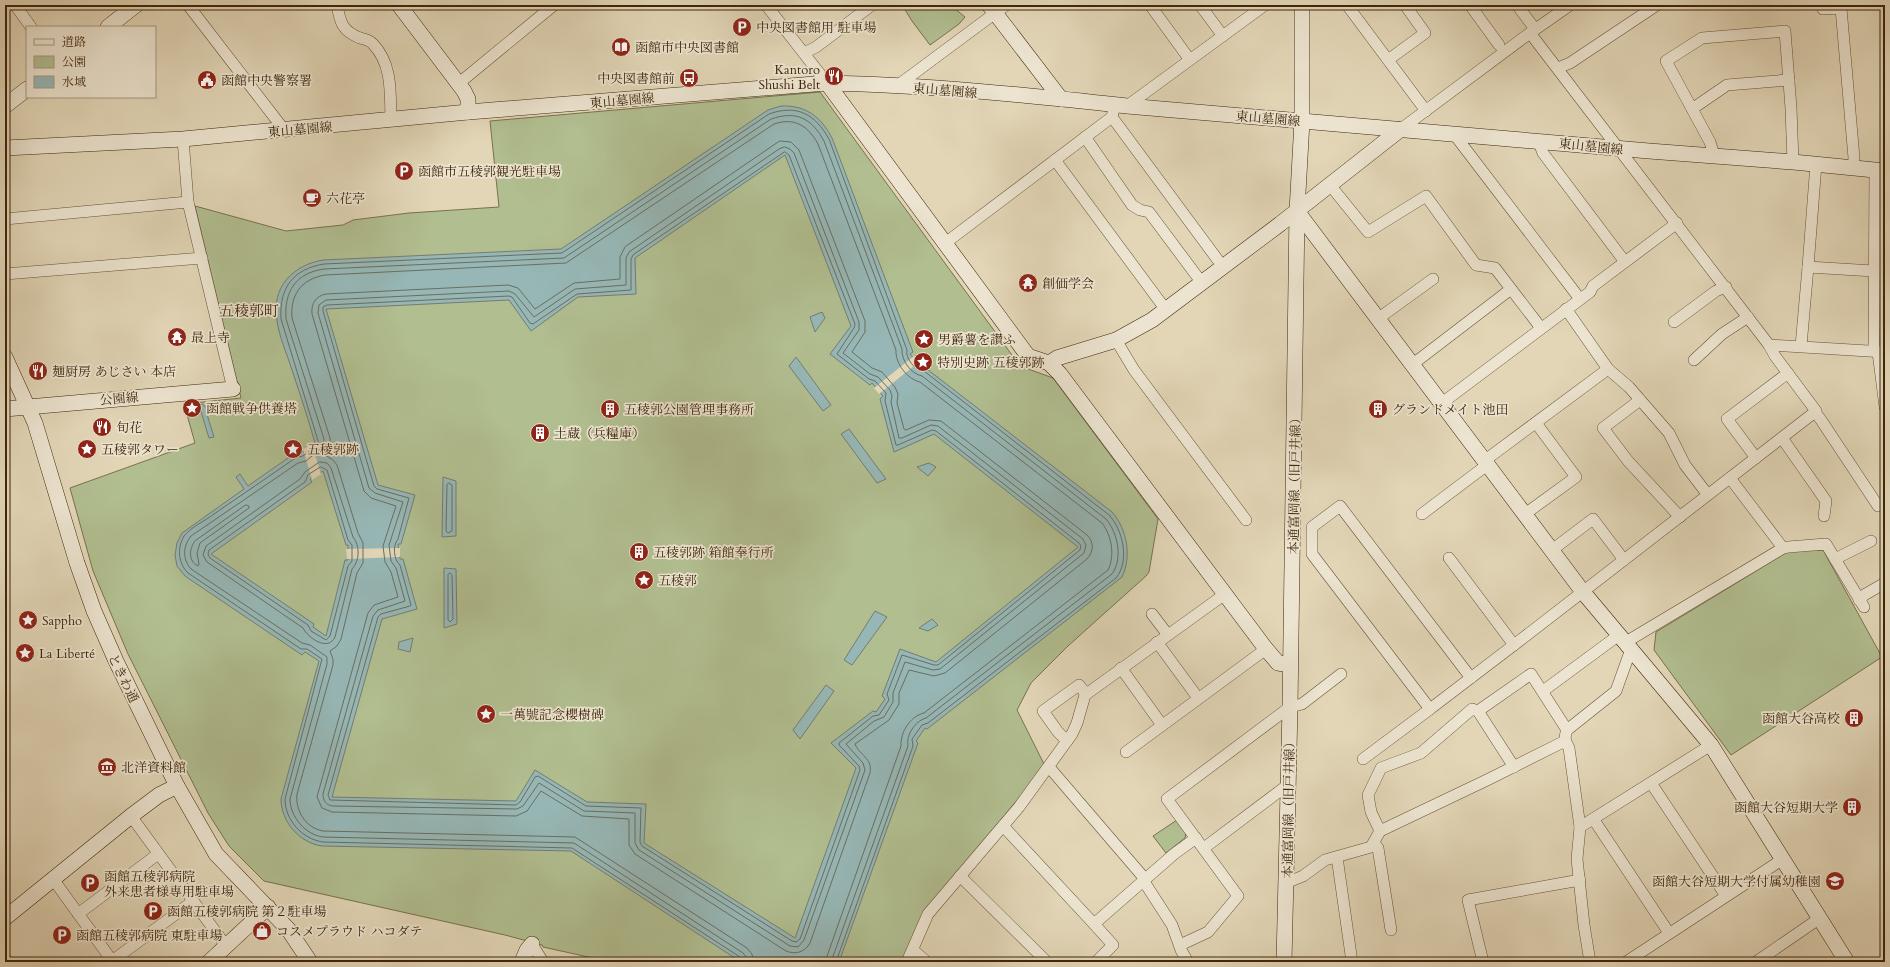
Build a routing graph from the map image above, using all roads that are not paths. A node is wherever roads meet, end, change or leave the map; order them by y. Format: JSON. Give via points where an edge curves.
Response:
{"nodes":[{"id":1,"x":15,"y":5,"type":"edge"},
{"id":2,"x":136,"y":5,"type":"edge"},
{"id":3,"x":188,"y":5,"type":"edge"},
{"id":4,"x":337,"y":5,"type":"edge"},
{"id":5,"x":399,"y":5,"type":"edge"},
{"id":6,"x":554,"y":5,"type":"edge"},
{"id":7,"x":766,"y":5,"type":"edge"},
{"id":8,"x":872,"y":5,"type":"edge"},
{"id":9,"x":1150,"y":5,"type":"edge"},
{"id":10,"x":1200,"y":5,"type":"edge"},
{"id":11,"x":1263,"y":5,"type":"edge"},
{"id":12,"x":1302,"y":5,"type":"edge"},
{"id":13,"x":1346,"y":5,"type":"edge"},
{"id":14,"x":1405,"y":5,"type":"edge"},
{"id":15,"x":1470,"y":5,"type":"edge"},
{"id":16,"x":1517,"y":5,"type":"edge"},
{"id":17,"x":1570,"y":5,"type":"edge"},
{"id":18,"x":1657,"y":5,"type":"edge"},
{"id":19,"x":1822,"y":5,"type":"edge"},
{"id":20,"x":997,"y":8,"type":"edge"},
{"id":21,"x":30,"y":26,"type":"edge"},
{"id":22,"x":109,"y":26,"type":"edge"},
{"id":23,"x":1532,"y":31,"type":"junction"},
{"id":24,"x":1223,"y":36,"type":"junction"},
{"id":25,"x":1499,"y":45,"type":"dead end"},
{"id":26,"x":804,"y":52,"type":"junction"},
{"id":27,"x":1190,"y":60,"type":"junction"},
{"id":28,"x":1388,"y":60,"type":"junction"},
{"id":29,"x":1558,"y":68,"type":"junction"},
{"id":30,"x":1789,"y":80,"type":"junction"},
{"id":31,"x":827,"y":83,"type":"junction"},
{"id":32,"x":458,"y":84,"type":"junction"},
{"id":33,"x":897,"y":86,"type":"junction"},
{"id":34,"x":26,"y":91,"type":"edge"},
{"id":35,"x":1061,"y":99,"type":"junction"},
{"id":36,"x":5,"y":106,"type":"edge"},
{"id":37,"x":1692,"y":109,"type":"junction"},
{"id":38,"x":1118,"y":110,"type":"junction"},
{"id":39,"x":1426,"y":111,"type":"junction"},
{"id":40,"x":468,"y":112,"type":"junction"},
{"id":41,"x":391,"y":120,"type":"junction"},
{"id":42,"x":1302,"y":121,"type":"junction"},
{"id":43,"x":1401,"y":130,"type":"junction"},
{"id":44,"x":285,"y":131,"type":"junction"},
{"id":45,"x":1454,"y":134,"type":"junction"},
{"id":46,"x":1085,"y":138,"type":"junction"},
{"id":47,"x":183,"y":139,"type":"junction"},
{"id":48,"x":1538,"y":140,"type":"junction"},
{"id":49,"x":5,"y":148,"type":"edge"},
{"id":50,"x":1617,"y":148,"type":"junction"},
{"id":51,"x":1714,"y":155,"type":"junction"},
{"id":52,"x":1055,"y":160,"type":"junction"},
{"id":53,"x":1793,"y":162,"type":"junction"},
{"id":54,"x":1816,"y":164,"type":"junction"},
{"id":55,"x":1853,"y":168,"type":"junction"},
{"id":56,"x":1880,"y":171,"type":"edge"},
{"id":57,"x":1330,"y":185,"type":"junction"},
{"id":58,"x":188,"y":202,"type":"junction"},
{"id":59,"x":1297,"y":211,"type":"junction"},
{"id":60,"x":5,"y":219,"type":"edge"},
{"id":61,"x":1677,"y":223,"type":"junction"},
{"id":62,"x":944,"y":244,"type":"junction"},
{"id":63,"x":202,"y":258,"type":"junction"},
{"id":64,"x":1625,"y":262,"type":"junction"},
{"id":65,"x":1223,"y":267,"type":"junction"},
{"id":66,"x":1808,"y":267,"type":"junction"},
{"id":67,"x":1874,"y":271,"type":"junction"},
{"id":68,"x":5,"y":274,"type":"edge"},
{"id":69,"x":1432,"y":279,"type":"dead end"},
{"id":70,"x":1202,"y":283,"type":"junction"},
{"id":71,"x":1726,"y":287,"type":"junction"},
{"id":72,"x":1511,"y":289,"type":"junction"},
{"id":73,"x":1580,"y":299,"type":"junction"},
{"id":74,"x":1566,"y":309,"type":"junction"},
{"id":75,"x":1166,"y":310,"type":"junction"},
{"id":76,"x":1379,"y":318,"type":"junction"},
{"id":77,"x":1748,"y":318,"type":"junction"},
{"id":78,"x":1674,"y":322,"type":"dead end"},
{"id":79,"x":1541,"y":328,"type":"junction"},
{"id":80,"x":1116,"y":340,"type":"junction"},
{"id":81,"x":1769,"y":345,"type":"junction"},
{"id":82,"x":1802,"y":346,"type":"junction"},
{"id":83,"x":1879,"y":352,"type":"edge"},
{"id":84,"x":5,"y":357,"type":"edge"},
{"id":85,"x":1694,"y":360,"type":"dead end"},
{"id":86,"x":1049,"y":362,"type":"junction"},
{"id":87,"x":1413,"y":364,"type":"junction"},
{"id":88,"x":1608,"y":369,"type":"junction"},
{"id":89,"x":1788,"y":373,"type":"junction"},
{"id":90,"x":233,"y":389,"type":"joint"},
{"id":91,"x":1640,"y":400,"type":"junction"},
{"id":92,"x":1442,"y":403,"type":"junction"},
{"id":93,"x":29,"y":407,"type":"junction"},
{"id":94,"x":1885,"y":407,"type":"edge"},
{"id":95,"x":5,"y":409,"type":"edge"},
{"id":96,"x":1815,"y":412,"type":"junction"},
{"id":97,"x":1536,"y":423,"type":"junction"},
{"id":98,"x":1782,"y":438,"type":"junction"},
{"id":99,"x":1756,"y":458,"type":"junction"},
{"id":100,"x":1486,"y":463,"type":"junction"},
{"id":101,"x":1730,"y":478,"type":"junction"},
{"id":102,"x":1708,"y":495,"type":"junction"},
{"id":103,"x":1878,"y":506,"type":"dead end"},
{"id":104,"x":1422,"y":514,"type":"dead end"},
{"id":105,"x":1525,"y":514,"type":"junction"},
{"id":106,"x":1824,"y":516,"type":"dead end"},
{"id":107,"x":1680,"y":517,"type":"junction"},
{"id":108,"x":1246,"y":520,"type":"dead end"},
{"id":109,"x":1293,"y":539,"type":"junction"},
{"id":110,"x":1312,"y":540,"type":"junction"},
{"id":111,"x":1871,"y":541,"type":"dead end"},
{"id":112,"x":1783,"y":548,"type":"junction"},
{"id":113,"x":1552,"y":550,"type":"junction"},
{"id":114,"x":1449,"y":558,"type":"dead end"},
{"id":115,"x":1624,"y":560,"type":"junction"},
{"id":116,"x":1835,"y":560,"type":"junction"},
{"id":117,"x":1885,"y":583,"type":"edge"},
{"id":118,"x":1583,"y":592,"type":"junction"},
{"id":119,"x":1224,"y":594,"type":"junction"},
{"id":120,"x":1152,"y":614,"type":"dead end"},
{"id":121,"x":1168,"y":635,"type":"junction"},
{"id":122,"x":1157,"y":642,"type":"junction"},
{"id":123,"x":1626,"y":642,"type":"junction"},
{"id":124,"x":1514,"y":645,"type":"junction"},
{"id":125,"x":1266,"y":649,"type":"junction"},
{"id":126,"x":1290,"y":665,"type":"junction"},
{"id":127,"x":1121,"y":668,"type":"junction"},
{"id":128,"x":1341,"y":674,"type":"dead end"},
{"id":129,"x":1471,"y":678,"type":"junction"},
{"id":130,"x":1543,"y":691,"type":"junction"},
{"id":131,"x":1086,"y":694,"type":"junction"},
{"id":132,"x":1198,"y":698,"type":"junction"},
{"id":133,"x":1290,"y":707,"type":"junction"},
{"id":134,"x":1430,"y":709,"type":"junction"},
{"id":135,"x":1478,"y":711,"type":"junction"},
{"id":136,"x":1162,"y":725,"type":"junction"},
{"id":137,"x":1567,"y":730,"type":"junction"},
{"id":138,"x":1067,"y":741,"type":"junction"},
{"id":139,"x":1565,"y":741,"type":"junction"},
{"id":140,"x":1711,"y":745,"type":"junction"},
{"id":141,"x":1126,"y":752,"type":"dead end"},
{"id":142,"x":1363,"y":759,"type":"dead end"},
{"id":143,"x":1049,"y":767,"type":"junction"},
{"id":144,"x":1514,"y":767,"type":"junction"},
{"id":145,"x":1651,"y":783,"type":"junction"},
{"id":146,"x":1288,"y":784,"type":"junction"},
{"id":147,"x":177,"y":786,"type":"junction"},
{"id":148,"x":131,"y":816,"type":"junction"},
{"id":149,"x":1594,"y":820,"type":"junction"},
{"id":150,"x":1003,"y":826,"type":"junction"},
{"id":151,"x":1580,"y":827,"type":"junction"},
{"id":152,"x":1380,"y":831,"type":"junction"},
{"id":153,"x":1196,"y":838,"type":"junction"},
{"id":154,"x":1374,"y":843,"type":"junction"},
{"id":155,"x":1204,"y":848,"type":"junction"},
{"id":156,"x":158,"y":854,"type":"junction"},
{"id":157,"x":1337,"y":857,"type":"junction"},
{"id":158,"x":1783,"y":859,"type":"junction"},
{"id":159,"x":960,"y":876,"type":"junction"},
{"id":160,"x":53,"y":879,"type":"junction"},
{"id":161,"x":1144,"y":879,"type":"junction"},
{"id":162,"x":1580,"y":880,"type":"junction"},
{"id":163,"x":1286,"y":883,"type":"junction"},
{"id":164,"x":1726,"y":896,"type":"junction"},
{"id":165,"x":192,"y":902,"type":"junction"},
{"id":166,"x":268,"y":907,"type":"junction"},
{"id":167,"x":78,"y":914,"type":"junction"},
{"id":168,"x":5,"y":918,"type":"edge"},
{"id":169,"x":1820,"y":918,"type":"junction"},
{"id":170,"x":1094,"y":924,"type":"junction"},
{"id":171,"x":1391,"y":930,"type":"dead end"},
{"id":172,"x":1668,"y":933,"type":"junction"},
{"id":173,"x":532,"y":944,"type":"joint"},
{"id":174,"x":1180,"y":945,"type":"junction"},
{"id":175,"x":226,"y":946,"type":"junction"},
{"id":176,"x":913,"y":950,"type":"junction"},
{"id":177,"x":5,"y":958,"type":"edge"},
{"id":178,"x":112,"y":961,"type":"edge"},
{"id":179,"x":8,"y":962,"type":"edge"},
{"id":180,"x":209,"y":962,"type":"edge"},
{"id":181,"x":310,"y":962,"type":"edge"},
{"id":182,"x":522,"y":962,"type":"edge"},
{"id":183,"x":543,"y":962,"type":"edge"},
{"id":184,"x":907,"y":962,"type":"edge"},
{"id":185,"x":927,"y":962,"type":"edge"},
{"id":186,"x":1047,"y":962,"type":"edge"},
{"id":187,"x":1096,"y":962,"type":"edge"},
{"id":188,"x":1188,"y":962,"type":"edge"},
{"id":189,"x":1284,"y":962,"type":"edge"},
{"id":190,"x":1352,"y":962,"type":"edge"},
{"id":191,"x":1483,"y":962,"type":"edge"},
{"id":192,"x":1590,"y":962,"type":"edge"},
{"id":193,"x":1626,"y":962,"type":"edge"},
{"id":194,"x":1756,"y":962,"type":"edge"},
{"id":195,"x":1847,"y":962,"type":"edge"}],
"edges":[{"from":1,"to":21,"type":"street"},
{"from":2,"to":22,"type":"street"},
{"from":3,"to":44,"type":"street"},
{"from":4,"to":41,"type":"street","via":[[340,21],[346,31],[370,41],[381,54],[389,75]]},
{"from":5,"to":32,"type":"street"},
{"from":6,"to":32,"type":"street"},
{"from":7,"to":26,"type":"street"},
{"from":8,"to":26,"type":"street","via":[[816,47]]},
{"from":9,"to":27,"type":"street"},
{"from":10,"to":24,"type":"street"},
{"from":11,"to":24,"type":"street"},
{"from":12,"to":42,"type":"street","name":"本通富岡線（旧戸井線）"},
{"from":13,"to":28,"type":"street"},
{"from":14,"to":28,"type":"street","via":[[1425,33]]},
{"from":15,"to":25,"type":"street"},
{"from":16,"to":23,"type":"street"},
{"from":17,"to":23,"type":"street"},
{"from":18,"to":29,"type":"street","via":[[1570,63]]},
{"from":19,"to":55,"type":"street","via":[[1823,9],[1841,8]]},
{"from":20,"to":33,"type":"street"},
{"from":20,"to":35,"type":"street"},
{"from":23,"to":29,"type":"street"},
{"from":23,"to":39,"type":"street"},
{"from":24,"to":27,"type":"street"},
{"from":26,"to":31,"type":"street"},
{"from":27,"to":38,"type":"street"},
{"from":28,"to":39,"type":"street"},
{"from":29,"to":50,"type":"street"},
{"from":30,"to":37,"type":"street","via":[[1727,85]]},
{"from":30,"to":37,"type":"street","via":[[1785,31],[1702,38],[1666,61]]},
{"from":30,"to":53,"type":"street"},
{"from":31,"to":33,"type":"street","name":"東山墓園線"},
{"from":31,"to":40,"type":"street","name":"東山墓園線"},
{"from":31,"to":62,"type":"street"},
{"from":32,"to":40,"type":"street","via":[[468,99]]},
{"from":33,"to":35,"type":"street","name":"東山墓園線"},
{"from":34,"to":36,"type":"street"},
{"from":35,"to":38,"type":"street","name":"東山墓園線"},
{"from":37,"to":51,"type":"street","via":[[1710,142]]},
{"from":38,"to":42,"type":"street","name":"東山墓園線"},
{"from":38,"to":46,"type":"street"},
{"from":38,"to":65,"type":"street"},
{"from":39,"to":43,"type":"street"},
{"from":40,"to":41,"type":"street","name":"東山墓園線"},
{"from":41,"to":44,"type":"street","name":"東山墓園線"},
{"from":42,"to":43,"type":"street","name":"東山墓園線"},
{"from":42,"to":59,"type":"street","name":"本通富岡線（旧戸井線）"},
{"from":43,"to":45,"type":"street","name":"東山墓園線"},
{"from":43,"to":57,"type":"street"},
{"from":44,"to":47,"type":"street","name":"東山墓園線"},
{"from":45,"to":48,"type":"street","name":"東山墓園線"},
{"from":45,"to":73,"type":"street"},
{"from":46,"to":52,"type":"street"},
{"from":46,"to":70,"type":"street","via":[[1132,206],[1149,212]]},
{"from":47,"to":49,"type":"street","name":"東山墓園線"},
{"from":47,"to":58,"type":"street"},
{"from":48,"to":50,"type":"street","name":"東山墓園線"},
{"from":48,"to":64,"type":"street","via":[[1543,153]]},
{"from":50,"to":51,"type":"street","name":"東山墓園線"},
{"from":50,"to":61,"type":"street"},
{"from":51,"to":53,"type":"street","name":"東山墓園線"},
{"from":52,"to":62,"type":"street"},
{"from":52,"to":75,"type":"street"},
{"from":53,"to":54,"type":"street","name":"東山墓園線"},
{"from":54,"to":55,"type":"street","name":"東山墓園線"},
{"from":54,"to":66,"type":"street"},
{"from":55,"to":56,"type":"street","name":"東山墓園線"},
{"from":56,"to":67,"type":"street"},
{"from":57,"to":59,"type":"street"},
{"from":57,"to":72,"type":"street","via":[[1368,232],[1426,196],[1476,265],[1495,268]]},
{"from":58,"to":60,"type":"street"},
{"from":58,"to":63,"type":"street"},
{"from":59,"to":65,"type":"street"},
{"from":59,"to":76,"type":"street"},
{"from":59,"to":109,"type":"street","name":"本通富岡線（旧戸井線）"},
{"from":61,"to":64,"type":"street"},
{"from":61,"to":71,"type":"street"},
{"from":62,"to":86,"type":"street","via":[[1028,356]]},
{"from":63,"to":68,"type":"street"},
{"from":63,"to":90,"type":"street"},
{"from":64,"to":73,"type":"street","via":[[1592,286],[1590,292]]},
{"from":65,"to":70,"type":"street"},
{"from":66,"to":67,"type":"street"},
{"from":66,"to":82,"type":"street"},
{"from":67,"to":83,"type":"street"},
{"from":69,"to":76,"type":"street"},
{"from":70,"to":75,"type":"street"},
{"from":71,"to":77,"type":"street"},
{"from":71,"to":78,"type":"street","via":[[1716,291]]},
{"from":72,"to":79,"type":"street"},
{"from":72,"to":87,"type":"street"},
{"from":73,"to":74,"type":"street"},
{"from":74,"to":79,"type":"street"},
{"from":74,"to":88,"type":"street"},
{"from":75,"to":80,"type":"street"},
{"from":76,"to":87,"type":"street"},
{"from":77,"to":81,"type":"street"},
{"from":77,"to":85,"type":"street","via":[[1722,334]]},
{"from":79,"to":92,"type":"street"},
{"from":80,"to":86,"type":"street"},
{"from":80,"to":108,"type":"street","via":[[1134,370]]},
{"from":81,"to":82,"type":"street"},
{"from":81,"to":89,"type":"street"},
{"from":82,"to":83,"type":"street"},
{"from":83,"to":94,"type":"street"},
{"from":84,"to":93,"type":"street","name":"ときわ通"},
{"from":86,"to":119,"type":"street"},
{"from":87,"to":92,"type":"street"},
{"from":88,"to":91,"type":"street"},
{"from":88,"to":97,"type":"street"},
{"from":89,"to":96,"type":"street"},
{"from":89,"to":99,"type":"street","via":[[1727,419]]},
{"from":90,"to":93,"type":"street","name":"公園線"},
{"from":91,"to":102,"type":"street","via":[[1669,433],[1684,465]]},
{"from":91,"to":107,"type":"street","via":[[1603,428],[1628,461]]},
{"from":92,"to":100,"type":"street"},
{"from":93,"to":95,"type":"street","name":"公園線"},
{"from":93,"to":147,"type":"street","name":"ときわ通","via":[[94,611]]},
{"from":96,"to":98,"type":"street"},
{"from":96,"to":103,"type":"street"},
{"from":97,"to":100,"type":"street"},
{"from":97,"to":105,"type":"street","via":[[1576,476]]},
{"from":98,"to":99,"type":"street"},
{"from":98,"to":106,"type":"street","via":[[1826,501]]},
{"from":99,"to":101,"type":"street"},
{"from":100,"to":104,"type":"street"},
{"from":100,"to":105,"type":"street"},
{"from":101,"to":102,"type":"street"},
{"from":101,"to":112,"type":"street"},
{"from":102,"to":107,"type":"street"},
{"from":105,"to":113,"type":"street"},
{"from":107,"to":115,"type":"street"},
{"from":109,"to":110,"type":"street"},
{"from":109,"to":126,"type":"street","name":"本通富岡線（旧戸井線）"},
{"from":110,"to":129,"type":"street","via":[[1312,527],[1340,506]]},
{"from":110,"to":134,"type":"street","via":[[1312,554]]},
{"from":111,"to":116,"type":"street"},
{"from":112,"to":116,"type":"street","via":[[1826,544]]},
{"from":112,"to":123,"type":"street"},
{"from":113,"to":115,"type":"street","via":[[1593,519]]},
{"from":113,"to":118,"type":"street"},
{"from":114,"to":124,"type":"street"},
{"from":115,"to":118,"type":"street"},
{"from":116,"to":117,"type":"street","via":[[1862,603]]},
{"from":118,"to":123,"type":"street"},
{"from":118,"to":124,"type":"street"},
{"from":119,"to":121,"type":"street"},
{"from":119,"to":125,"type":"street"},
{"from":120,"to":121,"type":"street"},
{"from":121,"to":122,"type":"street"},
{"from":122,"to":127,"type":"street"},
{"from":122,"to":132,"type":"street"},
{"from":123,"to":130,"type":"street"},
{"from":123,"to":137,"type":"street","via":[[1616,691]]},
{"from":123,"to":140,"type":"street"},
{"from":124,"to":129,"type":"street"},
{"from":125,"to":126,"type":"street","via":[[1278,663]]},
{"from":125,"to":132,"type":"street"},
{"from":126,"to":133,"type":"street","name":"本通富岡線（旧戸井線）"},
{"from":127,"to":131,"type":"street"},
{"from":127,"to":136,"type":"street"},
{"from":128,"to":133,"type":"street","via":[[1302,704]]},
{"from":129,"to":134,"type":"street"},
{"from":130,"to":135,"type":"street","via":[[1531,674]]},
{"from":130,"to":137,"type":"street"},
{"from":131,"to":138,"type":"street","via":[[1077,723]]},
{"from":131,"to":138,"type":"street","via":[[1079,684],[1043,711]]},
{"from":132,"to":136,"type":"street"},
{"from":133,"to":146,"type":"street","name":"本通富岡線（旧戸井線）"},
{"from":133,"to":153,"type":"street","via":[[1167,799]]},
{"from":134,"to":142,"type":"street"},
{"from":135,"to":144,"type":"street"},
{"from":135,"to":152,"type":"street","via":[[1472,709],[1421,753],[1381,768],[1368,795],[1371,812]]},
{"from":136,"to":141,"type":"street"},
{"from":137,"to":139,"type":"street"},
{"from":138,"to":143,"type":"street"},
{"from":139,"to":144,"type":"street"},
{"from":139,"to":151,"type":"street","via":[[1569,748]]},
{"from":140,"to":145,"type":"street"},
{"from":140,"to":158,"type":"street"},
{"from":143,"to":150,"type":"street"},
{"from":143,"to":161,"type":"street"},
{"from":144,"to":152,"type":"street"},
{"from":145,"to":149,"type":"street"},
{"from":145,"to":164,"type":"street"},
{"from":146,"to":155,"type":"street"},
{"from":146,"to":163,"type":"street","name":"本通富岡線（旧戸井線）"},
{"from":147,"to":148,"type":"street","via":[[159,795]]},
{"from":147,"to":166,"type":"street","name":"ときわ通","via":[[216,854]]},
{"from":148,"to":156,"type":"street"},
{"from":148,"to":160,"type":"street"},
{"from":149,"to":151,"type":"street"},
{"from":149,"to":172,"type":"street"},
{"from":150,"to":159,"type":"street"},
{"from":150,"to":170,"type":"street"},
{"from":151,"to":162,"type":"street"},
{"from":152,"to":154,"type":"street"},
{"from":153,"to":155,"type":"street"},
{"from":153,"to":161,"type":"street"},
{"from":154,"to":157,"type":"street","via":[[1371,847]]},
{"from":154,"to":171,"type":"street","via":[[1378,848]]},
{"from":155,"to":174,"type":"street","via":[[1238,896],[1208,932]]},
{"from":156,"to":165,"type":"street"},
{"from":156,"to":167,"type":"street"},
{"from":157,"to":163,"type":"street","via":[[1325,860],[1303,876]]},
{"from":157,"to":190,"type":"street"},
{"from":158,"to":164,"type":"street"},
{"from":158,"to":169,"type":"street"},
{"from":159,"to":176,"type":"street","via":[[928,914]]},
{"from":159,"to":186,"type":"street"},
{"from":160,"to":167,"type":"street"},
{"from":160,"to":168,"type":"street"},
{"from":161,"to":170,"type":"street"},
{"from":161,"to":174,"type":"street","via":[[1172,925]]},
{"from":162,"to":191,"type":"street","via":[[1468,900]]},
{"from":162,"to":192,"type":"street"},
{"from":163,"to":189,"type":"street","name":"本通富岡線（旧戸井線）"},
{"from":164,"to":172,"type":"street"},
{"from":165,"to":175,"type":"street"},
{"from":165,"to":178,"type":"street"},
{"from":166,"to":175,"type":"street"},
{"from":166,"to":181,"type":"street","name":"ときわ通","via":[[288,929]]},
{"from":167,"to":178,"type":"street"},
{"from":169,"to":194,"type":"street"},
{"from":169,"to":195,"type":"street"},
{"from":170,"to":187,"type":"street","via":[[1113,945]]},
{"from":172,"to":193,"type":"street"},
{"from":173,"to":182,"type":"street"},
{"from":173,"to":183,"type":"street"},
{"from":174,"to":188,"type":"street"},
{"from":175,"to":180,"type":"street"},
{"from":176,"to":184,"type":"street"},
{"from":176,"to":185,"type":"street"},
{"from":177,"to":179,"type":"street"}]}
